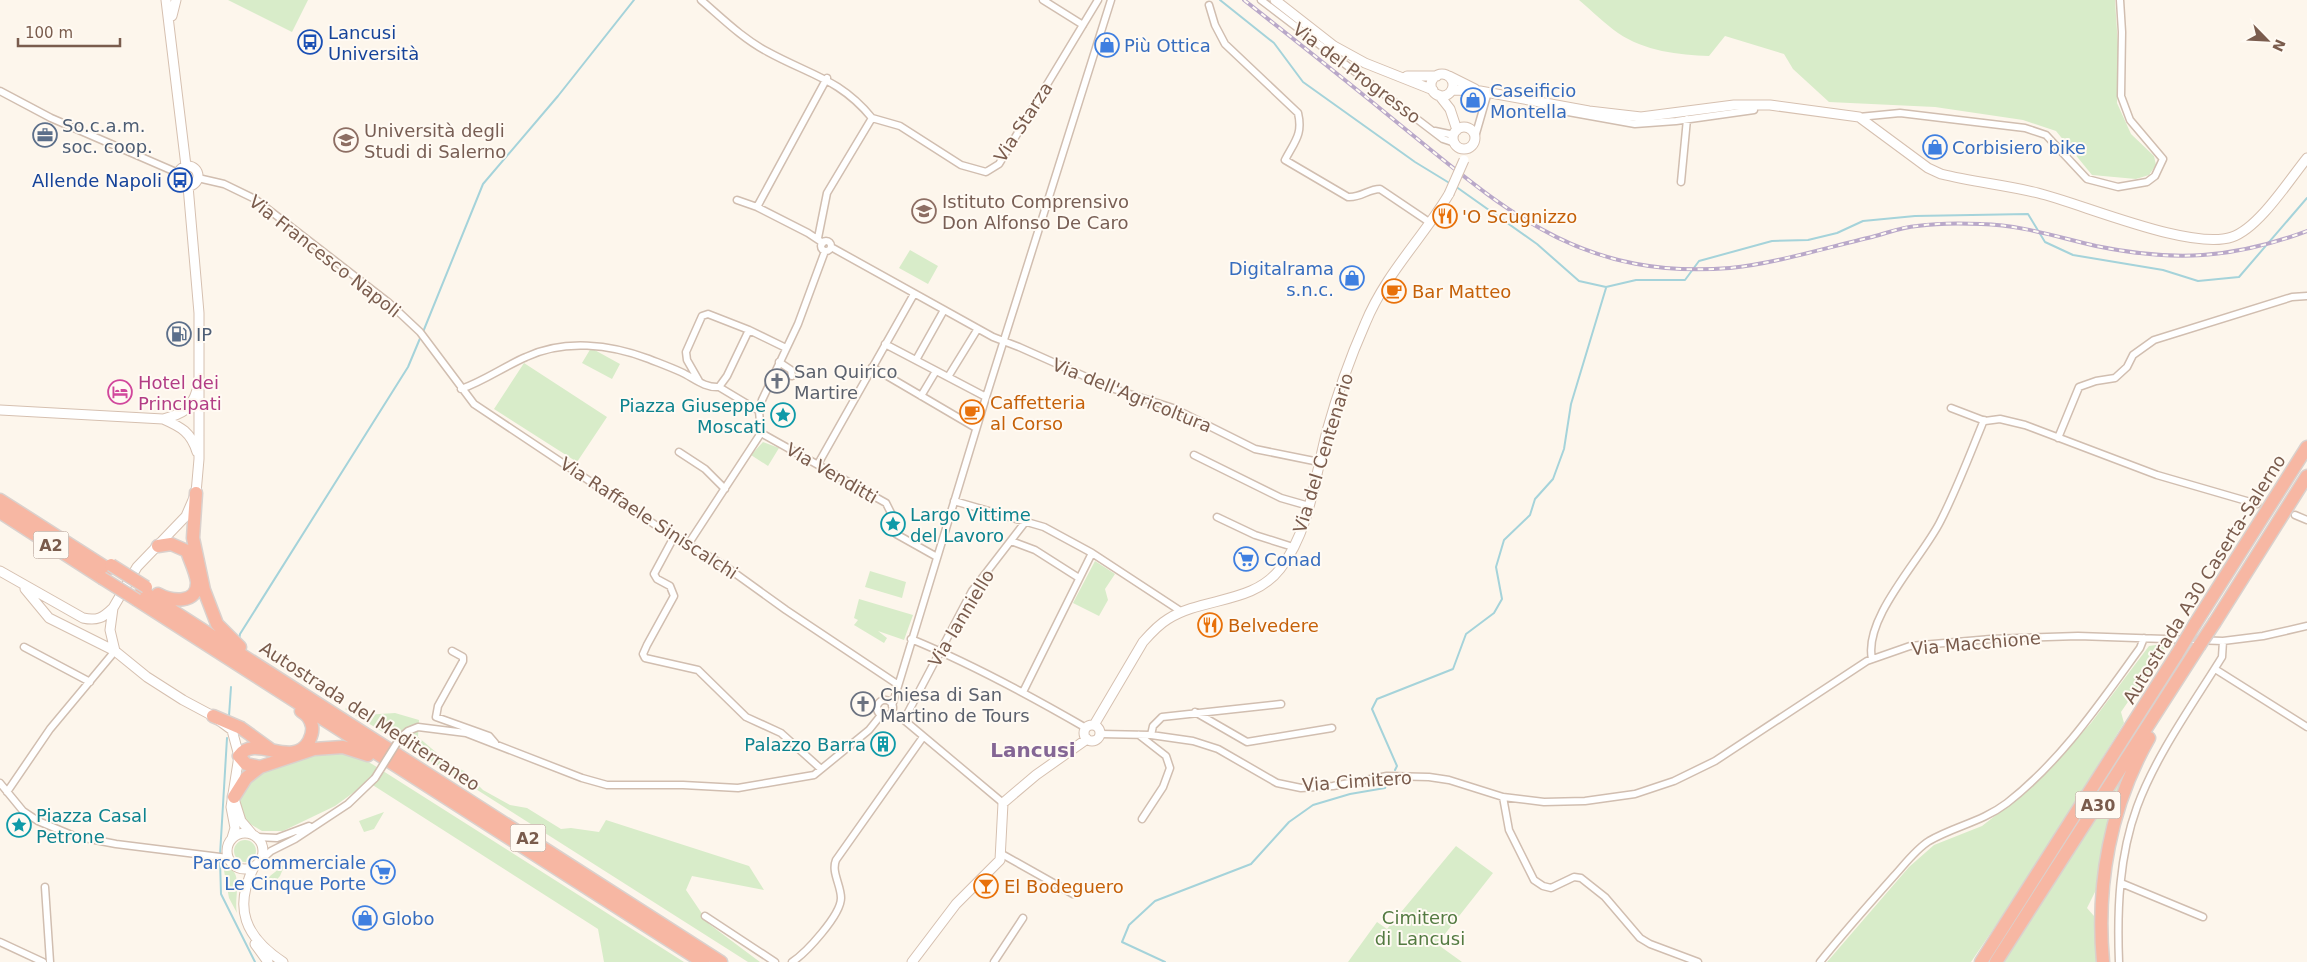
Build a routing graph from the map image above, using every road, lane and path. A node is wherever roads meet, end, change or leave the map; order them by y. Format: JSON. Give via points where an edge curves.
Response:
{"nodes":[{"id":1,"x":166,"y":0,"type":"edge"},
{"id":2,"x":176,"y":0,"type":"edge"},
{"id":3,"x":701,"y":0,"type":"edge"},
{"id":4,"x":1043,"y":0,"type":"edge"},
{"id":5,"x":1098,"y":0,"type":"edge"},
{"id":6,"x":1111,"y":0,"type":"edge"},
{"id":7,"x":1261,"y":0,"type":"edge"},
{"id":8,"x":1275,"y":0,"type":"edge"},
{"id":9,"x":2120,"y":0,"type":"edge"},
{"id":10,"x":1209,"y":5,"type":"dead end"},
{"id":11,"x":1082,"y":25,"type":"junction"},
{"id":12,"x":171,"y":26,"type":"junction"},
{"id":13,"x":1395,"y":75,"type":"junction"},
{"id":14,"x":1447,"y":75,"type":"junction"},
{"id":15,"x":1436,"y":76,"type":"junction"},
{"id":16,"x":827,"y":78,"type":"junction"},
{"id":17,"x":0,"y":91,"type":"edge"},
{"id":18,"x":1451,"y":92,"type":"junction"},
{"id":19,"x":1484,"y":92,"type":"junction"},
{"id":20,"x":1436,"y":93,"type":"junction"},
{"id":21,"x":1550,"y":104,"type":"junction"},
{"id":22,"x":1754,"y":110,"type":"dead end"},
{"id":23,"x":1451,"y":113,"type":"junction"},
{"id":24,"x":1859,"y":116,"type":"junction"},
{"id":25,"x":872,"y":118,"type":"junction"},
{"id":26,"x":1687,"y":119,"type":"junction"},
{"id":27,"x":1458,"y":137,"type":"junction"},
{"id":28,"x":1474,"y":140,"type":"junction"},
{"id":29,"x":2307,"y":158,"type":"edge"},
{"id":30,"x":1464,"y":160,"type":"junction"},
{"id":31,"x":186,"y":166,"type":"junction"},
{"id":32,"x":178,"y":173,"type":"junction"},
{"id":33,"x":198,"y":178,"type":"junction"},
{"id":34,"x":1681,"y":182,"type":"dead end"},
{"id":35,"x":188,"y":186,"type":"junction"},
{"id":36,"x":737,"y":200,"type":"dead end"},
{"id":37,"x":757,"y":207,"type":"junction"},
{"id":38,"x":1428,"y":222,"type":"junction"},
{"id":39,"x":820,"y":240,"type":"junction"},
{"id":40,"x":828,"y":249,"type":"junction"},
{"id":41,"x":914,"y":294,"type":"junction"},
{"id":42,"x":2307,"y":296,"type":"edge"},
{"id":43,"x":944,"y":310,"type":"junction"},
{"id":44,"x":749,"y":330,"type":"junction"},
{"id":45,"x":977,"y":330,"type":"junction"},
{"id":46,"x":420,"y":332,"type":"joint"},
{"id":47,"x":1003,"y":341,"type":"junction"},
{"id":48,"x":886,"y":344,"type":"junction"},
{"id":49,"x":786,"y":348,"type":"junction"},
{"id":50,"x":916,"y":360,"type":"junction"},
{"id":51,"x":779,"y":362,"type":"junction"},
{"id":52,"x":872,"y":367,"type":"junction"},
{"id":53,"x":936,"y":371,"type":"junction"},
{"id":54,"x":792,"y":376,"type":"dead end"},
{"id":55,"x":948,"y":377,"type":"junction"},
{"id":56,"x":696,"y":379,"type":"junction"},
{"id":57,"x":200,"y":380,"type":"junction"},
{"id":58,"x":719,"y":387,"type":"junction"},
{"id":59,"x":461,"y":389,"type":"junction"},
{"id":60,"x":921,"y":396,"type":"junction"},
{"id":61,"x":986,"y":397,"type":"junction"},
{"id":62,"x":1951,"y":408,"type":"dead end"},
{"id":63,"x":0,"y":410,"type":"edge"},
{"id":64,"x":759,"y":411,"type":"junction"},
{"id":65,"x":164,"y":419,"type":"junction"},
{"id":66,"x":1984,"y":420,"type":"junction"},
{"id":67,"x":976,"y":428,"type":"junction"},
{"id":68,"x":761,"y":433,"type":"junction"},
{"id":69,"x":2058,"y":438,"type":"junction"},
{"id":70,"x":2307,"y":447,"type":"edge"},
{"id":71,"x":679,"y":452,"type":"dead end"},
{"id":72,"x":1194,"y":455,"type":"dead end"},
{"id":73,"x":199,"y":459,"type":"junction"},
{"id":74,"x":1319,"y":462,"type":"junction"},
{"id":75,"x":818,"y":464,"type":"junction"},
{"id":76,"x":2307,"y":476,"type":"edge"},
{"id":77,"x":724,"y":489,"type":"junction"},
{"id":78,"x":196,"y":493,"type":"junction"},
{"id":79,"x":0,"y":500,"type":"edge"},
{"id":80,"x":954,"y":501,"type":"junction"},
{"id":81,"x":2256,"y":504,"type":"dead end"},
{"id":82,"x":1309,"y":506,"type":"junction"},
{"id":83,"x":0,"y":512,"type":"edge"},
{"id":84,"x":2295,"y":515,"type":"dead end"},
{"id":85,"x":1217,"y":516,"type":"dead end"},
{"id":86,"x":2307,"y":520,"type":"edge"},
{"id":87,"x":1026,"y":521,"type":"junction"},
{"id":88,"x":675,"y":535,"type":"junction"},
{"id":89,"x":1011,"y":541,"type":"junction"},
{"id":90,"x":689,"y":543,"type":"junction"},
{"id":91,"x":158,"y":546,"type":"junction"},
{"id":92,"x":1293,"y":547,"type":"junction"},
{"id":93,"x":1092,"y":553,"type":"junction"},
{"id":94,"x":936,"y":557,"type":"junction"},
{"id":95,"x":107,"y":571,"type":"junction"},
{"id":96,"x":0,"y":572,"type":"edge"},
{"id":97,"x":1079,"y":578,"type":"junction"},
{"id":98,"x":22,"y":585,"type":"junction"},
{"id":99,"x":142,"y":593,"type":"junction"},
{"id":100,"x":113,"y":608,"type":"junction"},
{"id":101,"x":1182,"y":612,"type":"junction"},
{"id":102,"x":2307,"y":626,"type":"edge"},
{"id":103,"x":2144,"y":638,"type":"junction"},
{"id":104,"x":911,"y":639,"type":"junction"},
{"id":105,"x":2223,"y":641,"type":"junction"},
{"id":106,"x":203,"y":643,"type":"junction"},
{"id":107,"x":2199,"y":646,"type":"junction"},
{"id":108,"x":24,"y":647,"type":"dead end"},
{"id":109,"x":115,"y":651,"type":"junction"},
{"id":110,"x":452,"y":651,"type":"dead end"},
{"id":111,"x":941,"y":651,"type":"junction"},
{"id":112,"x":1872,"y":659,"type":"junction"},
{"id":113,"x":2215,"y":669,"type":"junction"},
{"id":114,"x":90,"y":682,"type":"junction"},
{"id":115,"x":897,"y":684,"type":"junction"},
{"id":116,"x":293,"y":687,"type":"junction"},
{"id":117,"x":1023,"y":692,"type":"junction"},
{"id":118,"x":885,"y":700,"type":"junction"},
{"id":119,"x":1281,"y":704,"type":"dead end"},
{"id":120,"x":892,"y":709,"type":"junction"},
{"id":121,"x":1195,"y":712,"type":"junction"},
{"id":122,"x":881,"y":715,"type":"junction"},
{"id":123,"x":213,"y":716,"type":"junction"},
{"id":124,"x":904,"y":720,"type":"junction"},
{"id":125,"x":1090,"y":727,"type":"junction"},
{"id":126,"x":2307,"y":727,"type":"edge"},
{"id":127,"x":1332,"y":728,"type":"dead end"},
{"id":128,"x":1100,"y":734,"type":"junction"},
{"id":129,"x":1139,"y":735,"type":"junction"},
{"id":130,"x":1151,"y":735,"type":"junction"},
{"id":131,"x":924,"y":737,"type":"junction"},
{"id":132,"x":1087,"y":739,"type":"junction"},
{"id":133,"x":496,"y":744,"type":"junction"},
{"id":134,"x":272,"y":751,"type":"junction"},
{"id":135,"x":239,"y":756,"type":"junction"},
{"id":136,"x":260,"y":767,"type":"junction"},
{"id":137,"x":821,"y":769,"type":"junction"},
{"id":138,"x":0,"y":784,"type":"edge"},
{"id":139,"x":7,"y":792,"type":"junction"},
{"id":140,"x":234,"y":797,"type":"junction"},
{"id":141,"x":1503,"y":797,"type":"junction"},
{"id":142,"x":1003,"y":803,"type":"junction"},
{"id":143,"x":1142,"y":819,"type":"dead end"},
{"id":144,"x":320,"y":822,"type":"junction"},
{"id":145,"x":254,"y":835,"type":"junction"},
{"id":146,"x":232,"y":838,"type":"junction"},
{"id":147,"x":529,"y":852,"type":"junction"},
{"id":148,"x":1000,"y":853,"type":"junction"},
{"id":149,"x":222,"y":858,"type":"junction"},
{"id":150,"x":257,"y":863,"type":"junction"},
{"id":151,"x":238,"y":868,"type":"junction"},
{"id":152,"x":2121,"y":883,"type":"junction"},
{"id":153,"x":45,"y":888,"type":"dead end"},
{"id":154,"x":1073,"y":894,"type":"dead end"},
{"id":155,"x":704,"y":916,"type":"dead end"},
{"id":156,"x":2203,"y":917,"type":"dead end"},
{"id":157,"x":1024,"y":918,"type":"dead end"},
{"id":158,"x":0,"y":942,"type":"edge"},
{"id":159,"x":43,"y":962,"type":"edge"},
{"id":160,"x":50,"y":962,"type":"edge"},
{"id":161,"x":268,"y":962,"type":"edge"},
{"id":162,"x":283,"y":962,"type":"edge"},
{"id":163,"x":702,"y":962,"type":"edge"},
{"id":164,"x":721,"y":962,"type":"edge"},
{"id":165,"x":775,"y":962,"type":"edge"},
{"id":166,"x":792,"y":962,"type":"edge"},
{"id":167,"x":912,"y":962,"type":"edge"},
{"id":168,"x":994,"y":962,"type":"edge"},
{"id":169,"x":1698,"y":962,"type":"edge"},
{"id":170,"x":1820,"y":962,"type":"edge"},
{"id":171,"x":1982,"y":962,"type":"edge"},
{"id":172,"x":1996,"y":962,"type":"edge"},
{"id":173,"x":2102,"y":962,"type":"edge"},
{"id":174,"x":2119,"y":962,"type":"edge"}],
"edges":[{"from":1,"to":12,"type":"street"},
{"from":2,"to":12,"type":"street"},
{"from":3,"to":16,"type":"street","via":[[755,45]]},
{"from":4,"to":11,"type":"street"},
{"from":5,"to":11,"type":"street","name":"Via Starza"},
{"from":6,"to":47,"type":"street"},
{"from":7,"to":27,"type":"street","name":"Via del Progresso","via":[[1429,128]]},
{"from":8,"to":13,"type":"street","via":[[1334,46]]},
{"from":9,"to":24,"type":"street","via":[[2121,96],[2130,120],[2163,159],[2155,176],[2147,182],[2118,187],[2087,179],[2046,134],[2025,128],[1900,112]]},
{"from":10,"to":38,"type":"street","via":[[1225,44],[1298,113],[1299,135],[1284,160],[1348,197],[1356,198],[1380,189]]},
{"from":11,"to":25,"type":"street","name":"Via Starza","via":[[999,164],[986,172],[961,165],[900,126]]},
{"from":12,"to":31,"type":"street"},
{"from":13,"to":15,"type":"street"},
{"from":13,"to":20,"type":"street"},
{"from":14,"to":15,"type":"street"},
{"from":14,"to":18,"type":"street","via":[[1452,80]]},
{"from":14,"to":19,"type":"street"},
{"from":15,"to":20,"type":"street","via":[[1432,81]]},
{"from":16,"to":25,"type":"street","via":[[844,89]]},
{"from":16,"to":37,"type":"street"},
{"from":17,"to":32,"type":"street","via":[[51,118]]},
{"from":18,"to":19,"type":"street"},
{"from":18,"to":20,"type":"street"},
{"from":18,"to":23,"type":"street"},
{"from":19,"to":21,"type":"street"},
{"from":19,"to":28,"type":"street"},
{"from":20,"to":23,"type":"street"},
{"from":21,"to":24,"type":"street","via":[[1641,117],[1734,105],[1770,105]]},
{"from":21,"to":26,"type":"street","via":[[1557,110],[1635,124]]},
{"from":22,"to":26,"type":"street"},
{"from":23,"to":27,"type":"street"},
{"from":24,"to":29,"type":"street","via":[[1928,168],[1941,174],[2040,193],[2121,220],[2217,241],[2234,237],[2250,226]]},
{"from":25,"to":39,"type":"street","via":[[827,193]]},
{"from":26,"to":34,"type":"street"},
{"from":27,"to":28,"type":"street","via":[[1472,131]]},
{"from":27,"to":28,"type":"street","via":[[1466,148]]},
{"from":27,"to":30,"type":"street"},
{"from":28,"to":30,"type":"street","name":"Via del Centenario"},
{"from":30,"to":38,"type":"street","name":"Via del Centenario","bridge":true,"via":[[1450,194]]},
{"from":31,"to":32,"type":"street"},
{"from":31,"to":33,"type":"street","via":[[195,168]]},
{"from":32,"to":35,"type":"street","via":[[180,182]]},
{"from":33,"to":35,"type":"street"},
{"from":33,"to":46,"type":"street","name":"Via Francesco Napoli","via":[[224,184],[255,199],[388,302]]},
{"from":35,"to":57,"type":"street","via":[[200,313]]},
{"from":36,"to":37,"type":"street"},
{"from":37,"to":39,"type":"street"},
{"from":38,"to":74,"type":"street","name":"Via del Centenario","via":[[1378,296],[1365,323],[1340,389]]},
{"from":39,"to":40,"type":"street","name":"Via dell'Agricoltura","via":[[828,241]]},
{"from":40,"to":41,"type":"street","name":"Via dell'Agricoltura"},
{"from":40,"to":49,"type":"street"},
{"from":41,"to":43,"type":"street","name":"Via dell'Agricoltura"},
{"from":41,"to":48,"type":"street"},
{"from":42,"to":69,"type":"street","via":[[2292,297],[2154,340],[2133,355],[2127,367],[2115,378],[2079,387]]},
{"from":43,"to":45,"type":"street","name":"Via dell'Agricoltura"},
{"from":43,"to":50,"type":"street"},
{"from":44,"to":49,"type":"street"},
{"from":44,"to":56,"type":"street","via":[[708,314],[702,316],[686,352]]},
{"from":44,"to":58,"type":"street"},
{"from":45,"to":47,"type":"street","name":"Via dell'Agricoltura"},
{"from":45,"to":55,"type":"street"},
{"from":46,"to":59,"type":"street","name":"Via Raffaele Siniscalchi"},
{"from":47,"to":61,"type":"street"},
{"from":47,"to":74,"type":"street","name":"Via dell'Agricoltura","via":[[1111,388],[1180,412],[1255,449]]},
{"from":48,"to":50,"type":"street"},
{"from":48,"to":52,"type":"street"},
{"from":49,"to":51,"type":"street"},
{"from":50,"to":53,"type":"street"},
{"from":51,"to":54,"type":"street","via":[[791,370]]},
{"from":51,"to":64,"type":"street"},
{"from":52,"to":60,"type":"street"},
{"from":52,"to":75,"type":"street"},
{"from":53,"to":55,"type":"street"},
{"from":53,"to":60,"type":"street"},
{"from":55,"to":61,"type":"street"},
{"from":56,"to":58,"type":"street","via":[[709,388]]},
{"from":56,"to":59,"type":"street","via":[[632,353],[591,344],[550,349],[526,357]]},
{"from":57,"to":65,"type":"street","via":[[188,409]]},
{"from":57,"to":73,"type":"street"},
{"from":58,"to":64,"type":"street"},
{"from":59,"to":88,"type":"street","name":"Via Raffaele Siniscalchi","via":[[474,404]]},
{"from":60,"to":67,"type":"street"},
{"from":61,"to":67,"type":"street"},
{"from":62,"to":66,"type":"street"},
{"from":63,"to":65,"type":"street"},
{"from":64,"to":68,"type":"street"},
{"from":65,"to":73,"type":"street","via":[[189,433]]},
{"from":66,"to":69,"type":"street","via":[[2000,419]]},
{"from":66,"to":112,"type":"street","via":[[1940,524],[1902,578],[1880,619],[1870,648]]},
{"from":67,"to":80,"type":"street"},
{"from":68,"to":75,"type":"street","name":"Via Venditti"},
{"from":68,"to":77,"type":"street"},
{"from":69,"to":81,"type":"street","via":[[2157,475]]},
{"from":70,"to":171,"type":"highway","name":"Autostrada A30 Caserta-Salerno","number":"A30","bridge":true},
{"from":71,"to":77,"type":"street","via":[[705,469]]},
{"from":72,"to":82,"type":"street","via":[[1281,498]]},
{"from":73,"to":78,"type":"street"},
{"from":74,"to":82,"type":"street","name":"Via del Centenario"},
{"from":75,"to":94,"type":"street","name":"Via Venditti","via":[[886,503],[894,519],[896,534]]},
{"from":76,"to":107,"type":"highway","name":"Autostrada A30 Caserta-Salerno","number":"A30","bridge":true},
{"from":77,"to":90,"type":"street"},
{"from":78,"to":91,"type":"street","via":[[186,516]]},
{"from":78,"to":116,"type":"highway","via":[[193,538],[197,564],[217,624],[240,647],[287,678]]},
{"from":79,"to":95,"type":"highway","name":"Autostrada del Mediterraneo","number":"A2"},
{"from":80,"to":87,"type":"street"},
{"from":80,"to":94,"type":"street"},
{"from":82,"to":92,"type":"street","name":"Via del Centenario"},
{"from":83,"to":95,"type":"highway","name":"Autostrada del Mediterraneo","number":"A2"},
{"from":84,"to":86,"type":"street"},
{"from":85,"to":92,"type":"street","via":[[1255,535]]},
{"from":87,"to":89,"type":"street","name":"Via Ianniello"},
{"from":87,"to":93,"type":"street"},
{"from":88,"to":90,"type":"street","name":"Via Raffaele Siniscalchi"},
{"from":88,"to":137,"type":"street","via":[[654,574],[670,586],[674,596],[646,645],[645,658],[698,670],[746,717],[781,733]]},
{"from":89,"to":97,"type":"street","via":[[1036,550]]},
{"from":89,"to":111,"type":"street","name":"Via Ianniello","via":[[972,591]]},
{"from":90,"to":115,"type":"street","name":"Via Raffaele Siniscalchi"},
{"from":91,"to":99,"type":"highway","via":[[171,544],[187,551],[197,586],[190,598],[176,601]]},
{"from":91,"to":100,"type":"street","via":[[137,567]]},
{"from":92,"to":101,"type":"street","name":"Via del Centenario","via":[[1270,581],[1256,589]]},
{"from":93,"to":97,"type":"street"},
{"from":93,"to":101,"type":"street"},
{"from":94,"to":104,"type":"street"},
{"from":95,"to":99,"type":"highway","name":"Autostrada del Mediterraneo","number":"A2"},
{"from":96,"to":98,"type":"street"},
{"from":97,"to":117,"type":"street"},
{"from":98,"to":100,"type":"street","via":[[83,618],[103,618]]},
{"from":98,"to":109,"type":"street","via":[[49,618]]},
{"from":99,"to":106,"type":"highway","name":"Autostrada del Mediterraneo","number":"A2"},
{"from":99,"to":116,"type":"highway","name":"Autostrada del Mediterraneo","number":"A2"},
{"from":100,"to":109,"type":"street","via":[[110,630]]},
{"from":101,"to":125,"type":"street","name":"Via del Centenario","via":[[1168,619],[1143,642]]},
{"from":102,"to":105,"type":"street","name":"Via Macchione"},
{"from":103,"to":105,"type":"street","name":"Via Macchione"},
{"from":103,"to":112,"type":"street","name":"Via Macchione","via":[[1991,639],[1910,646]]},
{"from":103,"to":170,"type":"street","via":[[2098,706],[2038,776],[1984,819],[1927,842]]},
{"from":104,"to":111,"type":"street"},
{"from":104,"to":115,"type":"street"},
{"from":105,"to":113,"type":"street","via":[[2222,657]]},
{"from":106,"to":134,"type":"highway","via":[[222,660],[309,717],[313,730],[303,748],[285,754]]},
{"from":106,"to":147,"type":"highway","name":"Autostrada del Mediterraneo","number":"A2"},
{"from":107,"to":172,"type":"highway","number":"A30"},
{"from":107,"to":173,"type":"highway","via":[[2145,745],[2113,828],[2103,871],[2100,908]]},
{"from":108,"to":114,"type":"street"},
{"from":109,"to":114,"type":"street"},
{"from":109,"to":123,"type":"street","via":[[168,691]]},
{"from":110,"to":133,"type":"street","via":[[464,661],[438,706],[436,717],[489,736]]},
{"from":111,"to":117,"type":"street"},
{"from":111,"to":124,"type":"street","name":"Via Ianniello"},
{"from":112,"to":141,"type":"street","name":"Via Macchione","via":[[1715,761],[1674,781],[1635,794],[1585,801],[1544,802]]},
{"from":113,"to":126,"type":"street"},
{"from":113,"to":152,"type":"street","via":[[2156,767],[2137,807],[2126,846]]},
{"from":114,"to":139,"type":"street","via":[[50,729]]},
{"from":115,"to":118,"type":"street"},
{"from":115,"to":120,"type":"street"},
{"from":116,"to":164,"type":"highway","name":"Autostrada del Mediterraneo","number":"A2"},
{"from":117,"to":125,"type":"street"},
{"from":118,"to":120,"type":"street"},
{"from":118,"to":122,"type":"street","via":[[877,706]]},
{"from":119,"to":121,"type":"street"},
{"from":120,"to":122,"type":"street","via":[[886,716]]},
{"from":120,"to":124,"type":"street"},
{"from":121,"to":127,"type":"street","via":[[1247,742]]},
{"from":121,"to":130,"type":"street","via":[[1162,717],[1153,726]]},
{"from":122,"to":137,"type":"street","via":[[869,730]]},
{"from":123,"to":134,"type":"highway","via":[[241,728]]},
{"from":123,"to":135,"type":"street","via":[[232,730]]},
{"from":124,"to":131,"type":"street"},
{"from":125,"to":128,"type":"street","via":[[1098,728]]},
{"from":125,"to":132,"type":"street","via":[[1085,735]]},
{"from":128,"to":129,"type":"street","name":"Via Cimitero"},
{"from":128,"to":132,"type":"street","via":[[1094,740]]},
{"from":129,"to":130,"type":"street","name":"Via Cimitero"},
{"from":129,"to":143,"type":"street","via":[[1166,756],[1170,768],[1163,787]]},
{"from":130,"to":141,"type":"street","name":"Via Cimitero","via":[[1193,741],[1218,749],[1277,783],[1301,788],[1387,776],[1429,777]]},
{"from":131,"to":142,"type":"street"},
{"from":131,"to":166,"type":"street","via":[[836,860],[834,866],[841,895],[840,907],[804,955]]},
{"from":132,"to":142,"type":"street","via":[[1036,774]]},
{"from":133,"to":137,"type":"street","via":[[607,785],[683,784],[738,788],[814,775]]},
{"from":133,"to":144,"type":"street","bridge":true,"via":[[466,734],[418,726],[400,738],[375,778],[348,804]]},
{"from":134,"to":135,"type":"highway","via":[[249,748]]},
{"from":135,"to":136,"type":"highway","via":[[246,764]]},
{"from":135,"to":140,"type":"street"},
{"from":136,"to":140,"type":"highway","via":[[246,778]]},
{"from":136,"to":147,"type":"highway","via":[[314,749],[343,747],[356,750]]},
{"from":138,"to":139,"type":"street"},
{"from":139,"to":149,"type":"street","via":[[19,809],[34,819],[74,836]]},
{"from":140,"to":145,"type":"street","via":[[241,821]]},
{"from":140,"to":146,"type":"street"},
{"from":141,"to":169,"type":"street","via":[[1509,830],[1534,880],[1551,888],[1581,878],[1605,897],[1640,938]]},
{"from":142,"to":148,"type":"street"},
{"from":144,"to":145,"type":"street","via":[[277,838]]},
{"from":144,"to":150,"type":"street"},
{"from":145,"to":146,"type":"street","via":[[244,833]]},
{"from":145,"to":150,"type":"street","via":[[263,848]]},
{"from":146,"to":149,"type":"street"},
{"from":147,"to":163,"type":"highway","name":"Autostrada del Mediterraneo","number":"A2"},
{"from":148,"to":154,"type":"street"},
{"from":148,"to":167,"type":"street","via":[[1000,860],[956,904]]},
{"from":149,"to":151,"type":"street"},
{"from":150,"to":151,"type":"street","via":[[246,869]]},
{"from":150,"to":162,"type":"street","via":[[244,891],[245,915],[260,943]]},
{"from":151,"to":161,"type":"street","via":[[242,881],[240,913],[252,940]]},
{"from":152,"to":156,"type":"street"},
{"from":152,"to":174,"type":"street"},
{"from":153,"to":160,"type":"street"},
{"from":155,"to":165,"type":"street"},
{"from":157,"to":168,"type":"street"},
{"from":158,"to":159,"type":"street"}]}
